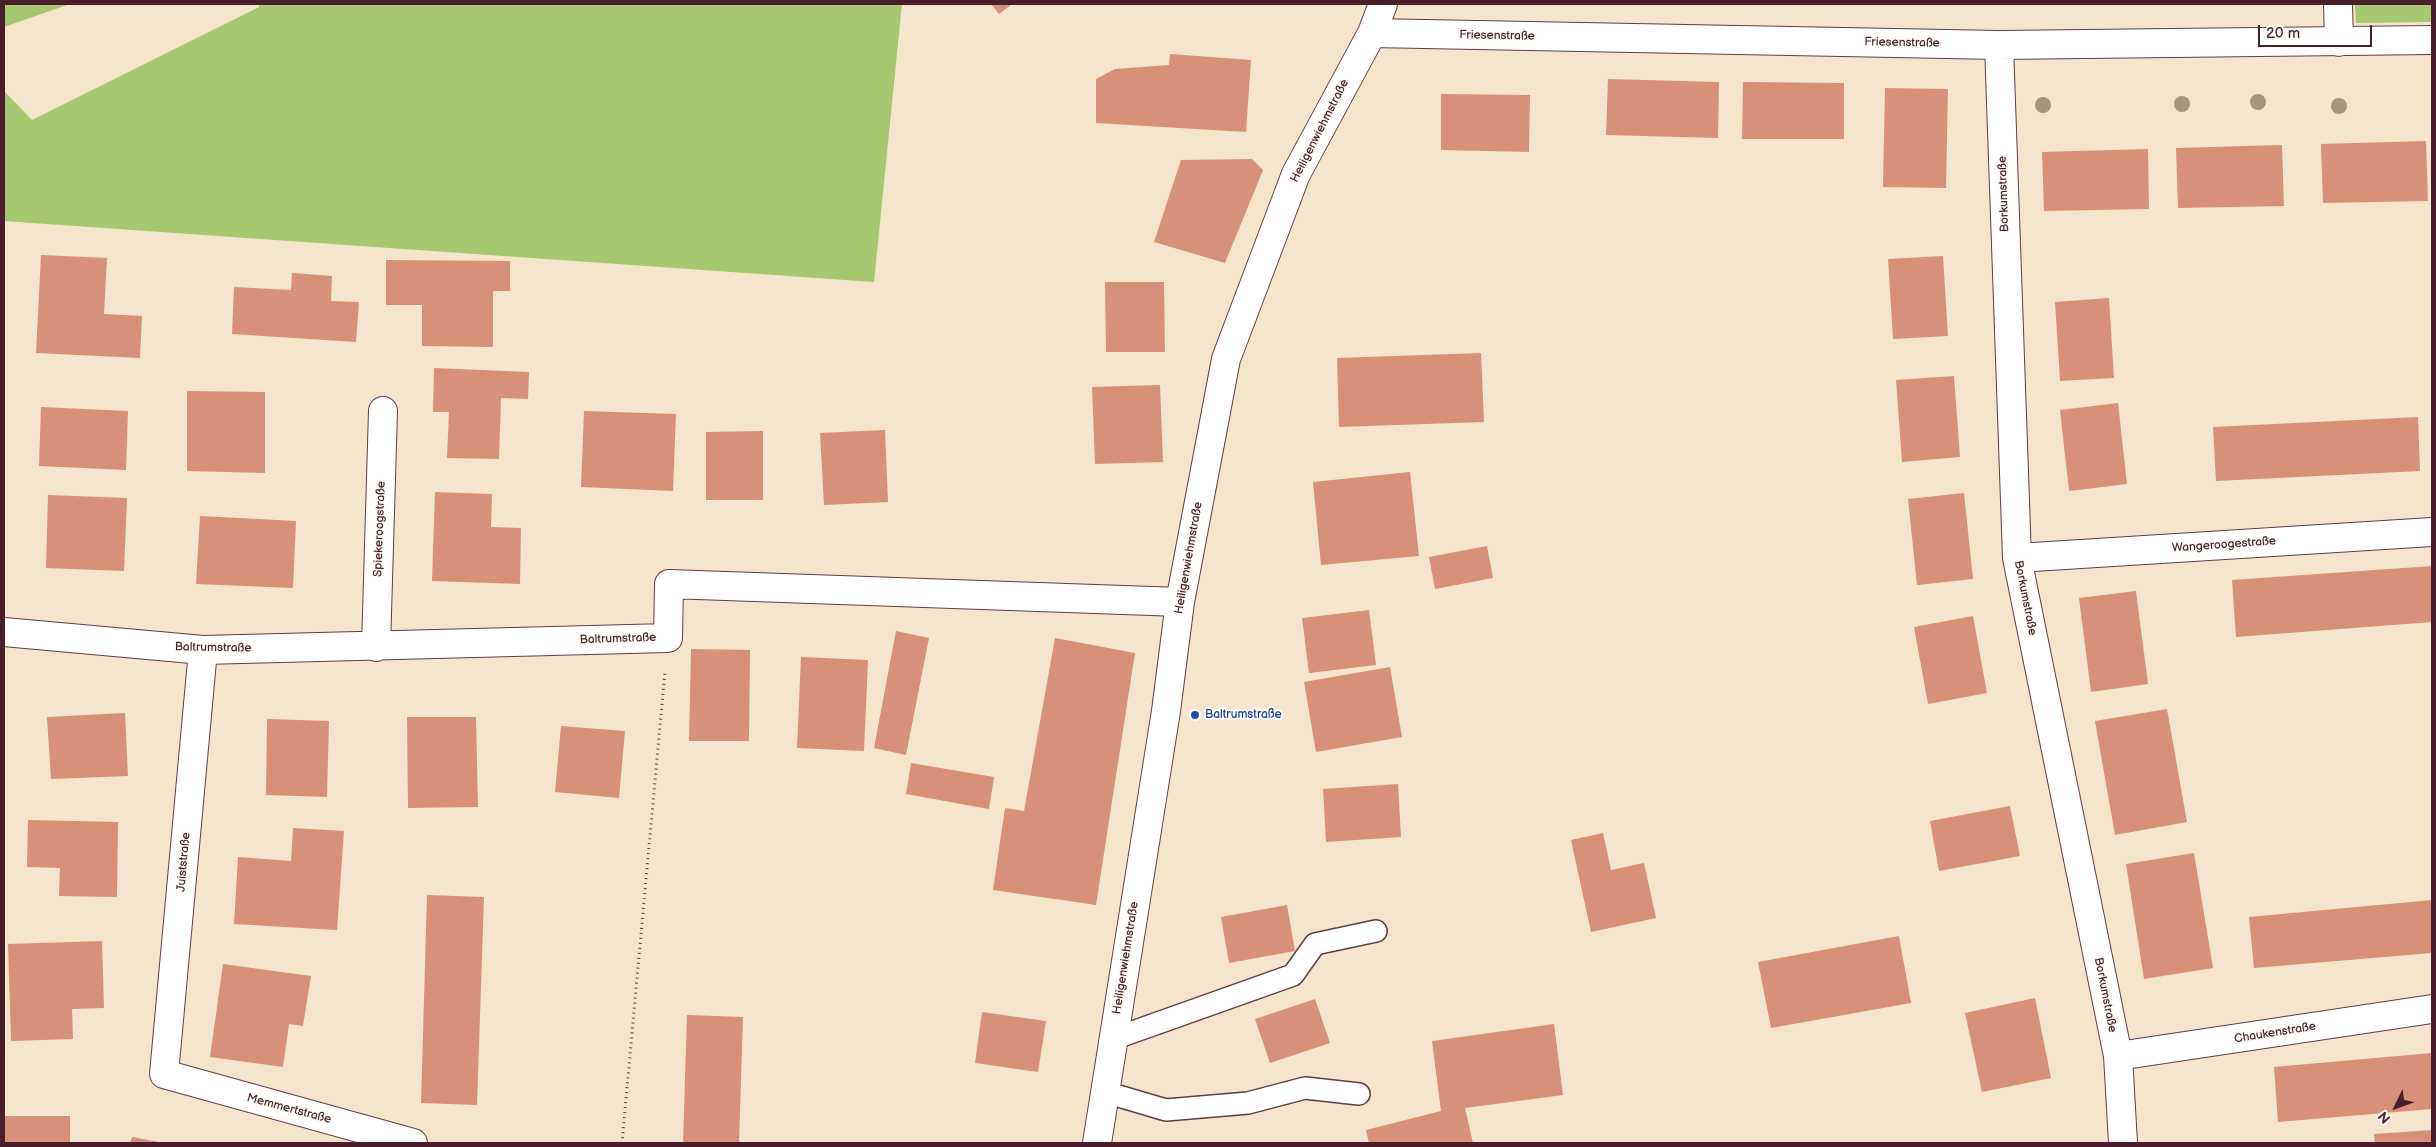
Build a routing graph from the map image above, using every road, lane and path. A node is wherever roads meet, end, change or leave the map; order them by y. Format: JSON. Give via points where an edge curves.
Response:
{"nodes":[{"id":1,"x":1383,"y":4,"type":"edge"},
{"id":2,"x":2338,"y":4,"type":"edge"},
{"id":3,"x":1372,"y":33,"type":"junction"},
{"id":4,"x":2432,"y":40,"type":"edge"},
{"id":5,"x":2339,"y":42,"type":"junction"},
{"id":6,"x":1999,"y":45,"type":"junction"},
{"id":7,"x":384,"y":411,"type":"dead end"},
{"id":8,"x":2432,"y":532,"type":"edge"},
{"id":9,"x":2017,"y":558,"type":"junction"},
{"id":10,"x":1180,"y":602,"type":"junction"},
{"id":11,"x":4,"y":632,"type":"edge"},
{"id":12,"x":668,"y":638,"type":"junction"},
{"id":13,"x":376,"y":647,"type":"junction"},
{"id":14,"x":203,"y":650,"type":"junction"},
{"id":15,"x":1376,"y":931,"type":"dead end"},
{"id":16,"x":2432,"y":1009,"type":"edge"},
{"id":17,"x":1113,"y":1039,"type":"junction"},
{"id":18,"x":2118,"y":1056,"type":"junction"},
{"id":19,"x":164,"y":1074,"type":"joint"},
{"id":20,"x":1105,"y":1092,"type":"junction"},
{"id":21,"x":1359,"y":1094,"type":"dead end"},
{"id":22,"x":413,"y":1143,"type":"edge"},
{"id":23,"x":622,"y":1143,"type":"edge"},
{"id":24,"x":1097,"y":1143,"type":"edge"},
{"id":25,"x":2123,"y":1143,"type":"edge"}],
"edges":[{"from":1,"to":3,"type":"street","name":"Heiligenwiehmstraße"},
{"from":2,"to":5,"type":"street"},
{"from":3,"to":6,"type":"street","name":"Friesenstraße"},
{"from":3,"to":10,"type":"street","name":"Heiligenwiehmstraße","via":[[1296,174],[1226,359]]},
{"from":4,"to":5,"type":"street","name":"Friesenstraße"},
{"from":5,"to":6,"type":"street","name":"Friesenstraße"},
{"from":6,"to":9,"type":"street","name":"Borkumstraße"},
{"from":7,"to":13,"type":"street","name":"Spiekeroogstraße"},
{"from":8,"to":9,"type":"street","name":"Wangeroogestraße"},
{"from":9,"to":18,"type":"street","name":"Borkumstraße"},
{"from":10,"to":12,"type":"street","name":"Baltrumstraße","via":[[669,584]]},
{"from":10,"to":17,"type":"street","name":"Heiligenwiehmstraße","via":[[1166,711]]},
{"from":11,"to":14,"type":"street","name":"Baltrumstraße"},
{"from":12,"to":13,"type":"street","name":"Baltrumstraße"},
{"from":12,"to":23,"type":"path"},
{"from":13,"to":14,"type":"street","name":"Baltrumstraße"},
{"from":14,"to":19,"type":"street","name":"Juiststraße"},
{"from":15,"to":17,"type":"lane","via":[[1315,944],[1293,975]]},
{"from":16,"to":18,"type":"street","name":"Chaukenstraße"},
{"from":17,"to":20,"type":"street","name":"Heiligenwiehmstraße"},
{"from":18,"to":25,"type":"street","name":"Borkumstraße"},
{"from":19,"to":22,"type":"street","name":"Memmertstraße"},
{"from":20,"to":21,"type":"lane","via":[[1166,1110],[1248,1103],[1305,1088]]},
{"from":20,"to":24,"type":"street","name":"Heiligenwiehmstraße"}]}
